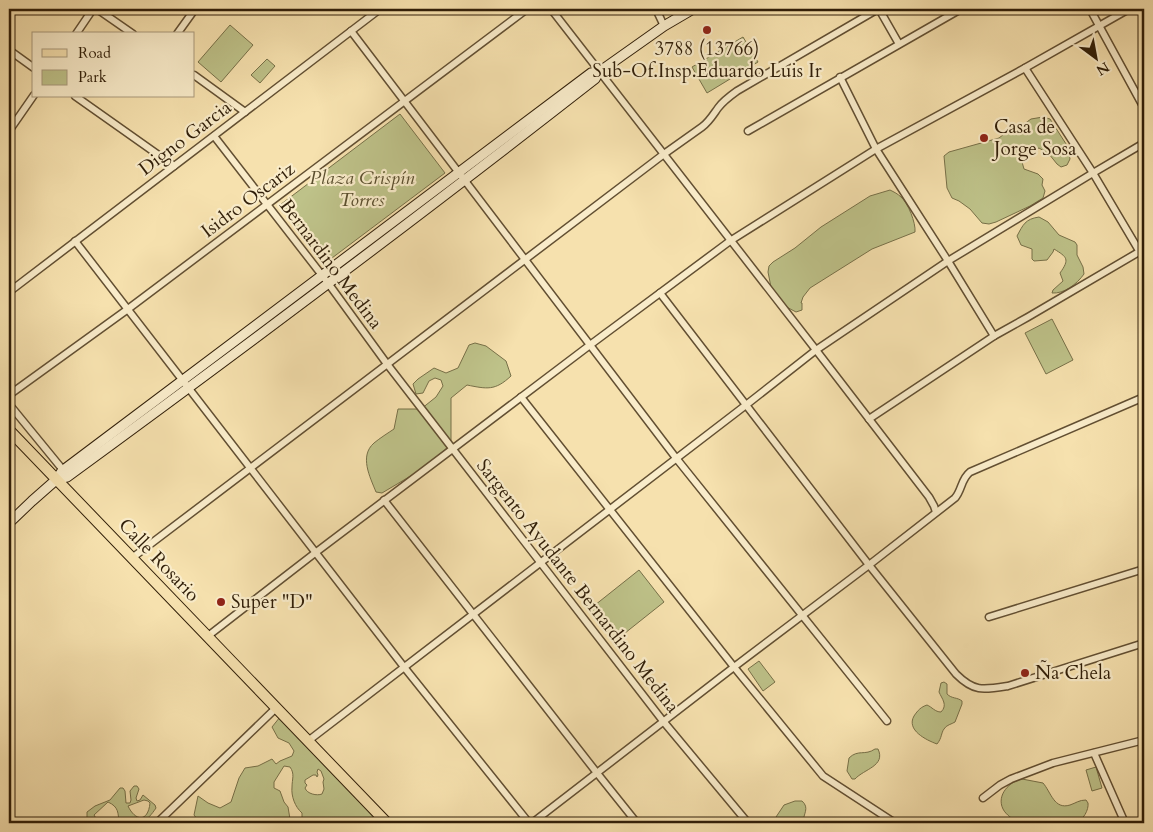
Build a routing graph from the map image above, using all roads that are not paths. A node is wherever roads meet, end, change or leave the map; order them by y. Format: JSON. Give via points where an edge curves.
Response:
{"nodes":[{"id":1,"x":93,"y":9,"type":"edge"},
{"id":2,"x":97,"y":9,"type":"edge"},
{"id":3,"x":195,"y":9,"type":"edge"},
{"id":4,"x":380,"y":9,"type":"edge"},
{"id":5,"x":527,"y":9,"type":"edge"},
{"id":6,"x":551,"y":9,"type":"edge"},
{"id":7,"x":656,"y":9,"type":"edge"},
{"id":8,"x":693,"y":9,"type":"edge"},
{"id":9,"x":878,"y":9,"type":"edge"},
{"id":10,"x":961,"y":9,"type":"edge"},
{"id":11,"x":1090,"y":9,"type":"edge"},
{"id":12,"x":1129,"y":9,"type":"edge"},
{"id":13,"x":1099,"y":25,"type":"junction"},
{"id":14,"x":664,"y":26,"type":"junction"},
{"id":15,"x":351,"y":31,"type":"junction"},
{"id":16,"x":77,"y":32,"type":"edge"},
{"id":17,"x":130,"y":32,"type":"edge"},
{"id":18,"x":179,"y":32,"type":"edge"},
{"id":19,"x":899,"y":44,"type":"junction"},
{"id":20,"x":9,"y":50,"type":"edge"},
{"id":21,"x":32,"y":67,"type":"edge"},
{"id":22,"x":1025,"y":68,"type":"junction"},
{"id":23,"x":599,"y":72,"type":"junction"},
{"id":24,"x":195,"y":77,"type":"edge"},
{"id":25,"x":840,"y":77,"type":"junction"},
{"id":26,"x":32,"y":98,"type":"edge"},
{"id":27,"x":78,"y":98,"type":"edge"},
{"id":28,"x":404,"y":101,"type":"junction"},
{"id":29,"x":1144,"y":108,"type":"edge"},
{"id":30,"x":245,"y":112,"type":"junction"},
{"id":31,"x":9,"y":131,"type":"edge"},
{"id":32,"x":748,"y":131,"type":"dead end"},
{"id":33,"x":214,"y":136,"type":"junction"},
{"id":34,"x":1144,"y":144,"type":"edge"},
{"id":35,"x":876,"y":149,"type":"junction"},
{"id":36,"x":664,"y":154,"type":"junction"},
{"id":37,"x":174,"y":166,"type":"junction"},
{"id":38,"x":1093,"y":173,"type":"junction"},
{"id":39,"x":462,"y":177,"type":"junction"},
{"id":40,"x":267,"y":204,"type":"junction"},
{"id":41,"x":75,"y":241,"type":"junction"},
{"id":42,"x":730,"y":241,"type":"junction"},
{"id":43,"x":1142,"y":250,"type":"edge"},
{"id":44,"x":525,"y":260,"type":"junction"},
{"id":45,"x":1144,"y":260,"type":"edge"},
{"id":46,"x":948,"y":261,"type":"junction"},
{"id":47,"x":322,"y":275,"type":"junction"},
{"id":48,"x":328,"y":283,"type":"junction"},
{"id":49,"x":9,"y":292,"type":"edge"},
{"id":50,"x":660,"y":293,"type":"junction"},
{"id":51,"x":128,"y":309,"type":"junction"},
{"id":52,"x":994,"y":336,"type":"junction"},
{"id":53,"x":590,"y":345,"type":"junction"},
{"id":54,"x":816,"y":350,"type":"junction"},
{"id":55,"x":388,"y":364,"type":"junction"},
{"id":56,"x":182,"y":380,"type":"junction"},
{"id":57,"x":189,"y":388,"type":"junction"},
{"id":58,"x":9,"y":393,"type":"edge"},
{"id":59,"x":521,"y":397,"type":"junction"},
{"id":60,"x":1144,"y":398,"type":"edge"},
{"id":61,"x":9,"y":404,"type":"edge"},
{"id":62,"x":746,"y":405,"type":"junction"},
{"id":63,"x":869,"y":420,"type":"junction"},
{"id":64,"x":9,"y":430,"type":"edge"},
{"id":65,"x":41,"y":444,"type":"junction"},
{"id":66,"x":453,"y":449,"type":"junction"},
{"id":67,"x":31,"y":452,"type":"junction"},
{"id":68,"x":676,"y":458,"type":"junction"},
{"id":69,"x":250,"y":468,"type":"junction"},
{"id":70,"x":63,"y":470,"type":"junction"},
{"id":71,"x":57,"y":479,"type":"junction"},
{"id":72,"x":384,"y":500,"type":"junction"},
{"id":73,"x":610,"y":509,"type":"junction"},
{"id":74,"x":936,"y":512,"type":"junction"},
{"id":75,"x":9,"y":523,"type":"edge"},
{"id":76,"x":315,"y":552,"type":"junction"},
{"id":77,"x":132,"y":558,"type":"junction"},
{"id":78,"x":541,"y":562,"type":"junction"},
{"id":79,"x":870,"y":565,"type":"junction"},
{"id":80,"x":1144,"y":569,"type":"edge"},
{"id":81,"x":474,"y":614,"type":"junction"},
{"id":82,"x":802,"y":615,"type":"junction"},
{"id":83,"x":989,"y":617,"type":"dead end"},
{"id":84,"x":208,"y":636,"type":"junction"},
{"id":85,"x":1144,"y":643,"type":"edge"},
{"id":86,"x":404,"y":667,"type":"junction"},
{"id":87,"x":734,"y":667,"type":"junction"},
{"id":88,"x":276,"y":708,"type":"junction"},
{"id":89,"x":663,"y":721,"type":"junction"},
{"id":90,"x":887,"y":721,"type":"dead end"},
{"id":91,"x":308,"y":740,"type":"junction"},
{"id":92,"x":1144,"y":740,"type":"edge"},
{"id":93,"x":1094,"y":752,"type":"junction"},
{"id":94,"x":596,"y":774,"type":"junction"},
{"id":95,"x":983,"y":798,"type":"dead end"},
{"id":96,"x":157,"y":823,"type":"edge"},
{"id":97,"x":387,"y":823,"type":"edge"},
{"id":98,"x":530,"y":823,"type":"edge"},
{"id":99,"x":637,"y":823,"type":"edge"},
{"id":100,"x":748,"y":823,"type":"edge"},
{"id":101,"x":894,"y":823,"type":"edge"},
{"id":102,"x":1124,"y":823,"type":"edge"}],
"edges":[{"from":1,"to":16,"type":"street"},
{"from":2,"to":17,"type":"street"},
{"from":3,"to":18,"type":"street"},
{"from":4,"to":15,"type":"street","name":"Digno Garcia"},
{"from":5,"to":28,"type":"street","name":"Isidro Oscariz"},
{"from":6,"to":23,"type":"street"},
{"from":7,"to":14,"type":"street"},
{"from":8,"to":14,"type":"street"},
{"from":9,"to":19,"type":"street"},
{"from":9,"to":36,"type":"street","via":[[737,91],[722,103],[707,123]]},
{"from":10,"to":19,"type":"street"},
{"from":11,"to":13,"type":"street"},
{"from":12,"to":13,"type":"street"},
{"from":13,"to":22,"type":"street"},
{"from":13,"to":29,"type":"street"},
{"from":14,"to":23,"type":"street"},
{"from":15,"to":28,"type":"street"},
{"from":15,"to":30,"type":"street","name":"Digno Garcia"},
{"from":19,"to":25,"type":"street"},
{"from":20,"to":21,"type":"street"},
{"from":22,"to":35,"type":"street"},
{"from":22,"to":38,"type":"street"},
{"from":23,"to":36,"type":"street"},
{"from":23,"to":39,"type":"street","via":[[595,79]]},
{"from":24,"to":30,"type":"street"},
{"from":25,"to":32,"type":"street"},
{"from":25,"to":35,"type":"street"},
{"from":26,"to":31,"type":"street"},
{"from":27,"to":37,"type":"street"},
{"from":28,"to":39,"type":"street"},
{"from":28,"to":40,"type":"street","name":"Isidro Oscariz"},
{"from":30,"to":33,"type":"street","name":"Digno Garcia"},
{"from":33,"to":37,"type":"street","name":"Digno Garcia"},
{"from":33,"to":40,"type":"street","name":"Bernardino Medina"},
{"from":34,"to":38,"type":"street"},
{"from":35,"to":42,"type":"street"},
{"from":35,"to":46,"type":"street"},
{"from":36,"to":42,"type":"street"},
{"from":36,"to":44,"type":"street"},
{"from":37,"to":41,"type":"street","name":"Digno Garcia"},
{"from":38,"to":43,"type":"street"},
{"from":38,"to":46,"type":"street"},
{"from":39,"to":44,"type":"street"},
{"from":39,"to":47,"type":"street"},
{"from":39,"to":48,"type":"street"},
{"from":40,"to":47,"type":"street","name":"Bernardino Medina"},
{"from":40,"to":51,"type":"street","name":"Isidro Oscariz"},
{"from":41,"to":49,"type":"street","name":"Digno Garcia"},
{"from":41,"to":51,"type":"street"},
{"from":42,"to":50,"type":"street"},
{"from":42,"to":54,"type":"street"},
{"from":43,"to":45,"type":"street"},
{"from":43,"to":52,"type":"street"},
{"from":44,"to":53,"type":"street"},
{"from":44,"to":55,"type":"street"},
{"from":46,"to":52,"type":"street"},
{"from":46,"to":54,"type":"street"},
{"from":47,"to":48,"type":"street","name":"Bernardino Medina"},
{"from":47,"to":56,"type":"street"},
{"from":48,"to":55,"type":"street","name":"Bernardino Medina"},
{"from":48,"to":57,"type":"street"},
{"from":50,"to":53,"type":"street"},
{"from":50,"to":62,"type":"street"},
{"from":51,"to":56,"type":"street"},
{"from":51,"to":58,"type":"street","name":"Isidro Oscariz"},
{"from":52,"to":63,"type":"street"},
{"from":53,"to":59,"type":"street"},
{"from":53,"to":68,"type":"street"},
{"from":54,"to":62,"type":"street"},
{"from":54,"to":63,"type":"street"},
{"from":55,"to":66,"type":"street","name":"Sargento Ayudante Bernardino Medina"},
{"from":55,"to":69,"type":"street"},
{"from":56,"to":57,"type":"street"},
{"from":56,"to":70,"type":"street"},
{"from":57,"to":69,"type":"street"},
{"from":57,"to":71,"type":"street","via":[[67,477]]},
{"from":59,"to":66,"type":"street"},
{"from":59,"to":73,"type":"street"},
{"from":60,"to":74,"type":"street","via":[[970,472],[964,476],[959,494]]},
{"from":61,"to":65,"type":"street"},
{"from":62,"to":68,"type":"street"},
{"from":62,"to":79,"type":"street"},
{"from":63,"to":74,"type":"street","via":[[929,497]]},
{"from":64,"to":67,"type":"main road","name":"Calle Rosario"},
{"from":65,"to":67,"type":"street"},
{"from":65,"to":70,"type":"street"},
{"from":66,"to":72,"type":"street"},
{"from":66,"to":78,"type":"street","name":"Sargento Ayudante Bernardino Medina"},
{"from":67,"to":71,"type":"main road","name":"Calle Rosario"},
{"from":68,"to":73,"type":"street"},
{"from":68,"to":82,"type":"street"},
{"from":69,"to":76,"type":"street"},
{"from":69,"to":77,"type":"street"},
{"from":70,"to":71,"type":"street"},
{"from":71,"to":75,"type":"street"},
{"from":71,"to":77,"type":"main road","name":"Calle Rosario"},
{"from":72,"to":76,"type":"street"},
{"from":72,"to":81,"type":"street"},
{"from":73,"to":78,"type":"street"},
{"from":73,"to":87,"type":"street"},
{"from":74,"to":79,"type":"street"},
{"from":76,"to":84,"type":"street"},
{"from":76,"to":86,"type":"street"},
{"from":77,"to":84,"type":"main road","name":"Calle Rosario"},
{"from":78,"to":81,"type":"street"},
{"from":78,"to":89,"type":"street","name":"Sargento Ayudante Bernardino Medina"},
{"from":79,"to":82,"type":"street"},
{"from":79,"to":85,"type":"street","via":[[956,674],[966,684],[980,689],[1008,686]]},
{"from":80,"to":83,"type":"street"},
{"from":81,"to":86,"type":"street"},
{"from":81,"to":94,"type":"street"},
{"from":82,"to":87,"type":"street"},
{"from":82,"to":90,"type":"street"},
{"from":84,"to":88,"type":"main road","name":"Calle Rosario"},
{"from":86,"to":91,"type":"street"},
{"from":86,"to":98,"type":"street"},
{"from":87,"to":89,"type":"street"},
{"from":87,"to":101,"type":"street","via":[[823,776]]},
{"from":88,"to":91,"type":"main road","name":"Calle Rosario"},
{"from":88,"to":96,"type":"street"},
{"from":89,"to":94,"type":"street"},
{"from":89,"to":100,"type":"street","name":"Sargento Ayudante Bernardino Medina"},
{"from":91,"to":97,"type":"main road","name":"Calle Rosario"},
{"from":92,"to":93,"type":"street"},
{"from":93,"to":95,"type":"street","via":[[1011,779]]},
{"from":93,"to":102,"type":"street"},
{"from":94,"to":98,"type":"street"},
{"from":94,"to":99,"type":"street"}]}
